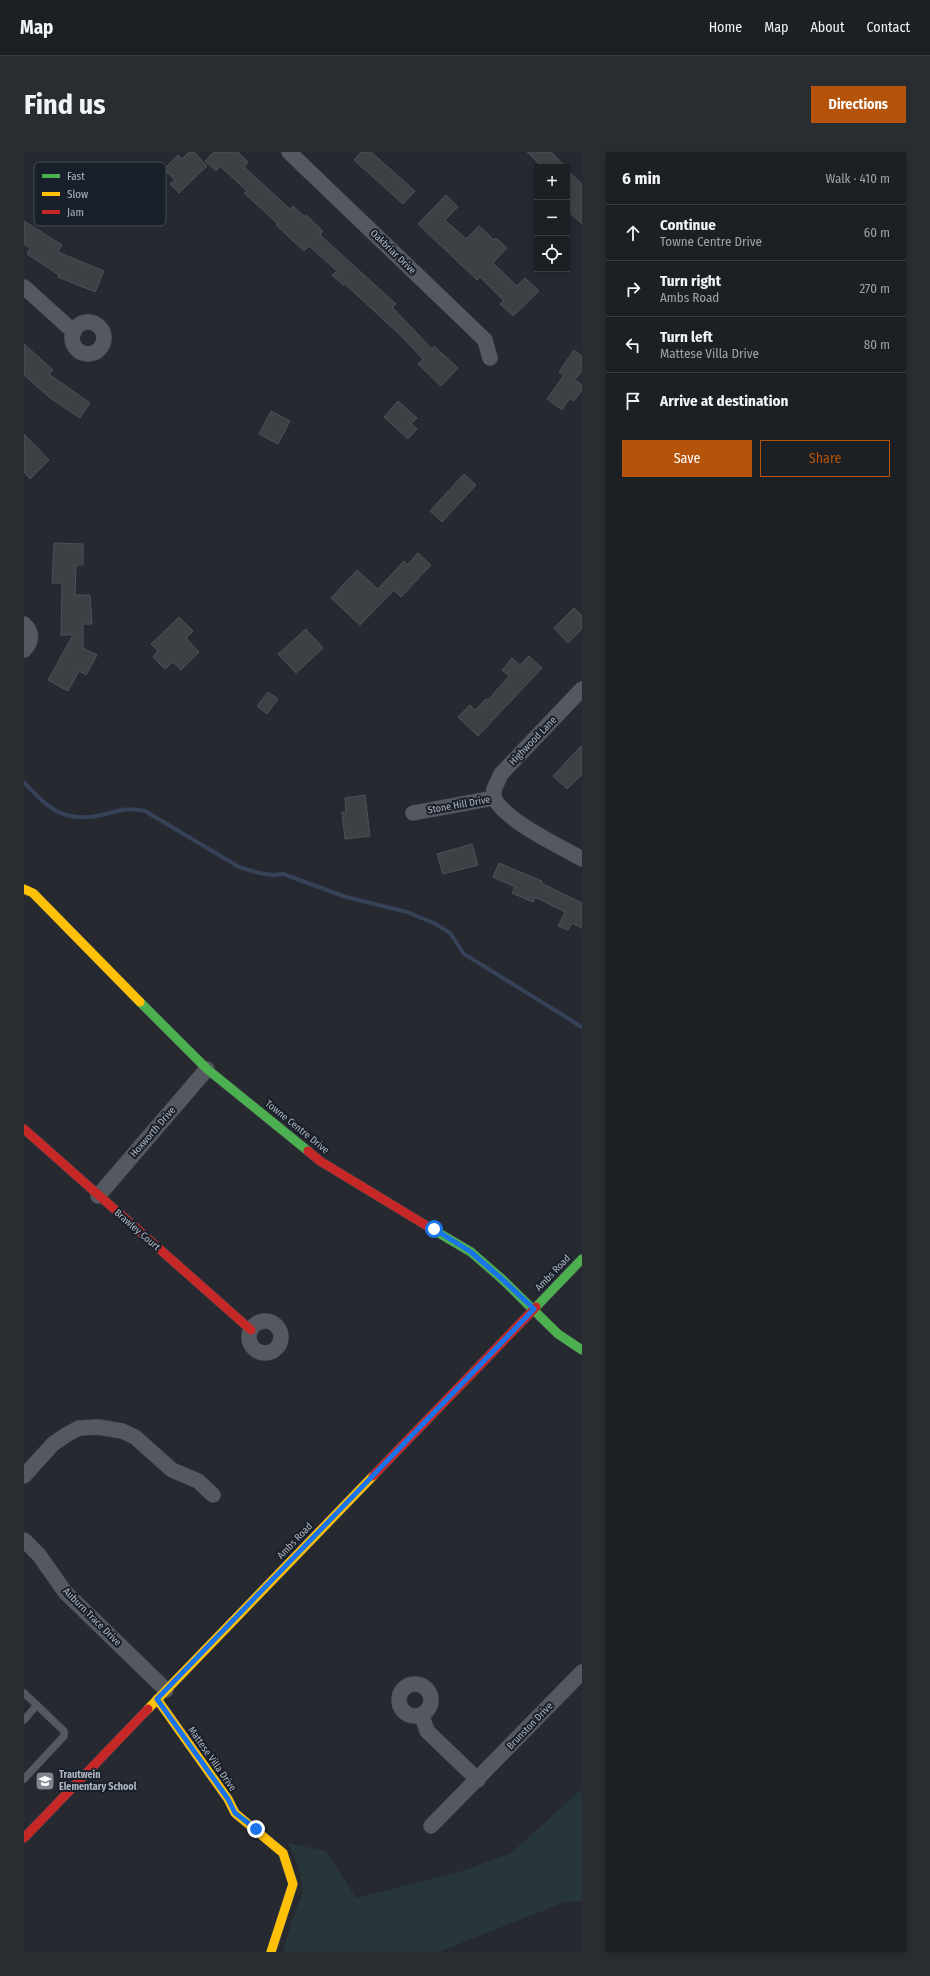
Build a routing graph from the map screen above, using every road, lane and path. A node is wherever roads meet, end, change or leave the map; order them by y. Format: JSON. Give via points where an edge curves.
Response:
{"nodes":[{"id":1,"x":289,"y":152,"type":"edge"},
{"id":2,"x":24,"y":287,"type":"edge"},
{"id":3,"x":74,"y":332,"type":"dead end"},
{"id":4,"x":490,"y":358,"type":"dead end"},
{"id":5,"x":24,"y":624,"type":"edge"},
{"id":6,"x":24,"y":650,"type":"edge"},
{"id":7,"x":582,"y":689,"type":"edge"},
{"id":8,"x":494,"y":798,"type":"junction"},
{"id":9,"x":413,"y":813,"type":"dead end"},
{"id":10,"x":582,"y":859,"type":"edge"},
{"id":11,"x":24,"y":889,"type":"edge"},
{"id":12,"x":207,"y":1069,"type":"junction"},
{"id":13,"x":24,"y":1128,"type":"edge"},
{"id":14,"x":98,"y":1196,"type":"junction"},
{"id":15,"x":582,"y":1259,"type":"edge"},
{"id":16,"x":534,"y":1309,"type":"junction"},
{"id":17,"x":250,"y":1330,"type":"dead end"},
{"id":18,"x":582,"y":1350,"type":"edge"},
{"id":19,"x":24,"y":1476,"type":"edge"},
{"id":20,"x":212,"y":1495,"type":"dead end"},
{"id":21,"x":24,"y":1540,"type":"edge"},
{"id":22,"x":582,"y":1672,"type":"edge"},
{"id":23,"x":24,"y":1693,"type":"edge"},
{"id":24,"x":161,"y":1695,"type":"junction"},
{"id":25,"x":37,"y":1705,"type":"junction"},
{"id":26,"x":422,"y":1716,"type":"dead end"},
{"id":27,"x":24,"y":1720,"type":"edge"},
{"id":28,"x":24,"y":1779,"type":"edge"},
{"id":29,"x":478,"y":1780,"type":"junction"},
{"id":30,"x":431,"y":1826,"type":"dead end"},
{"id":31,"x":25,"y":1835,"type":"edge"},
{"id":32,"x":271,"y":1952,"type":"edge"}],
"edges":[{"from":1,"to":4,"type":"street","name":"Oakbriar Drive","via":[[485,340]]},
{"from":2,"to":3,"type":"street"},
{"from":5,"to":6,"type":"street","via":[[31,636]]},
{"from":7,"to":8,"type":"street","name":"Highwood Lane","via":[[501,774],[494,789]]},
{"from":8,"to":9,"type":"street","name":"Stone Hill Drive"},
{"from":8,"to":10,"type":"street","name":"Stone Hill Drive","via":[[499,806],[517,821]]},
{"from":11,"to":12,"type":"street","name":"Towne Centre Drive","via":[[33,893]]},
{"from":12,"to":14,"type":"street","name":"Hoxworth Drive"},
{"from":12,"to":16,"type":"street","name":"Towne Centre Drive","via":[[320,1161],[471,1252]]},
{"from":13,"to":14,"type":"street","name":"Brawley Court"},
{"from":14,"to":17,"type":"street","name":"Brawley Court"},
{"from":15,"to":16,"type":"street","name":"Ambs Road"},
{"from":16,"to":18,"type":"street","name":"Towne Centre Drive","via":[[558,1334]]},
{"from":16,"to":24,"type":"street","name":"Ambs Road"},
{"from":19,"to":20,"type":"street","via":[[53,1444],[66,1435],[79,1428],[98,1427],[122,1431],[135,1437],[172,1470],[198,1481]]},
{"from":21,"to":24,"type":"street","name":"Auburn Trace Drive","via":[[39,1555],[65,1592]]},
{"from":22,"to":29,"type":"street","name":"Brunston Drive"},
{"from":23,"to":25,"type":"lane"},
{"from":24,"to":31,"type":"street","name":"Ambs Road"},
{"from":24,"to":32,"type":"street","name":"Mattese Villa Drive","via":[[235,1813],[283,1854],[293,1884]]},
{"from":25,"to":27,"type":"lane"},
{"from":25,"to":28,"type":"lane","via":[[64,1731],[64,1736]]},
{"from":26,"to":29,"type":"street","via":[[427,1731]]},
{"from":29,"to":30,"type":"street","name":"Brunston Drive"}]}
